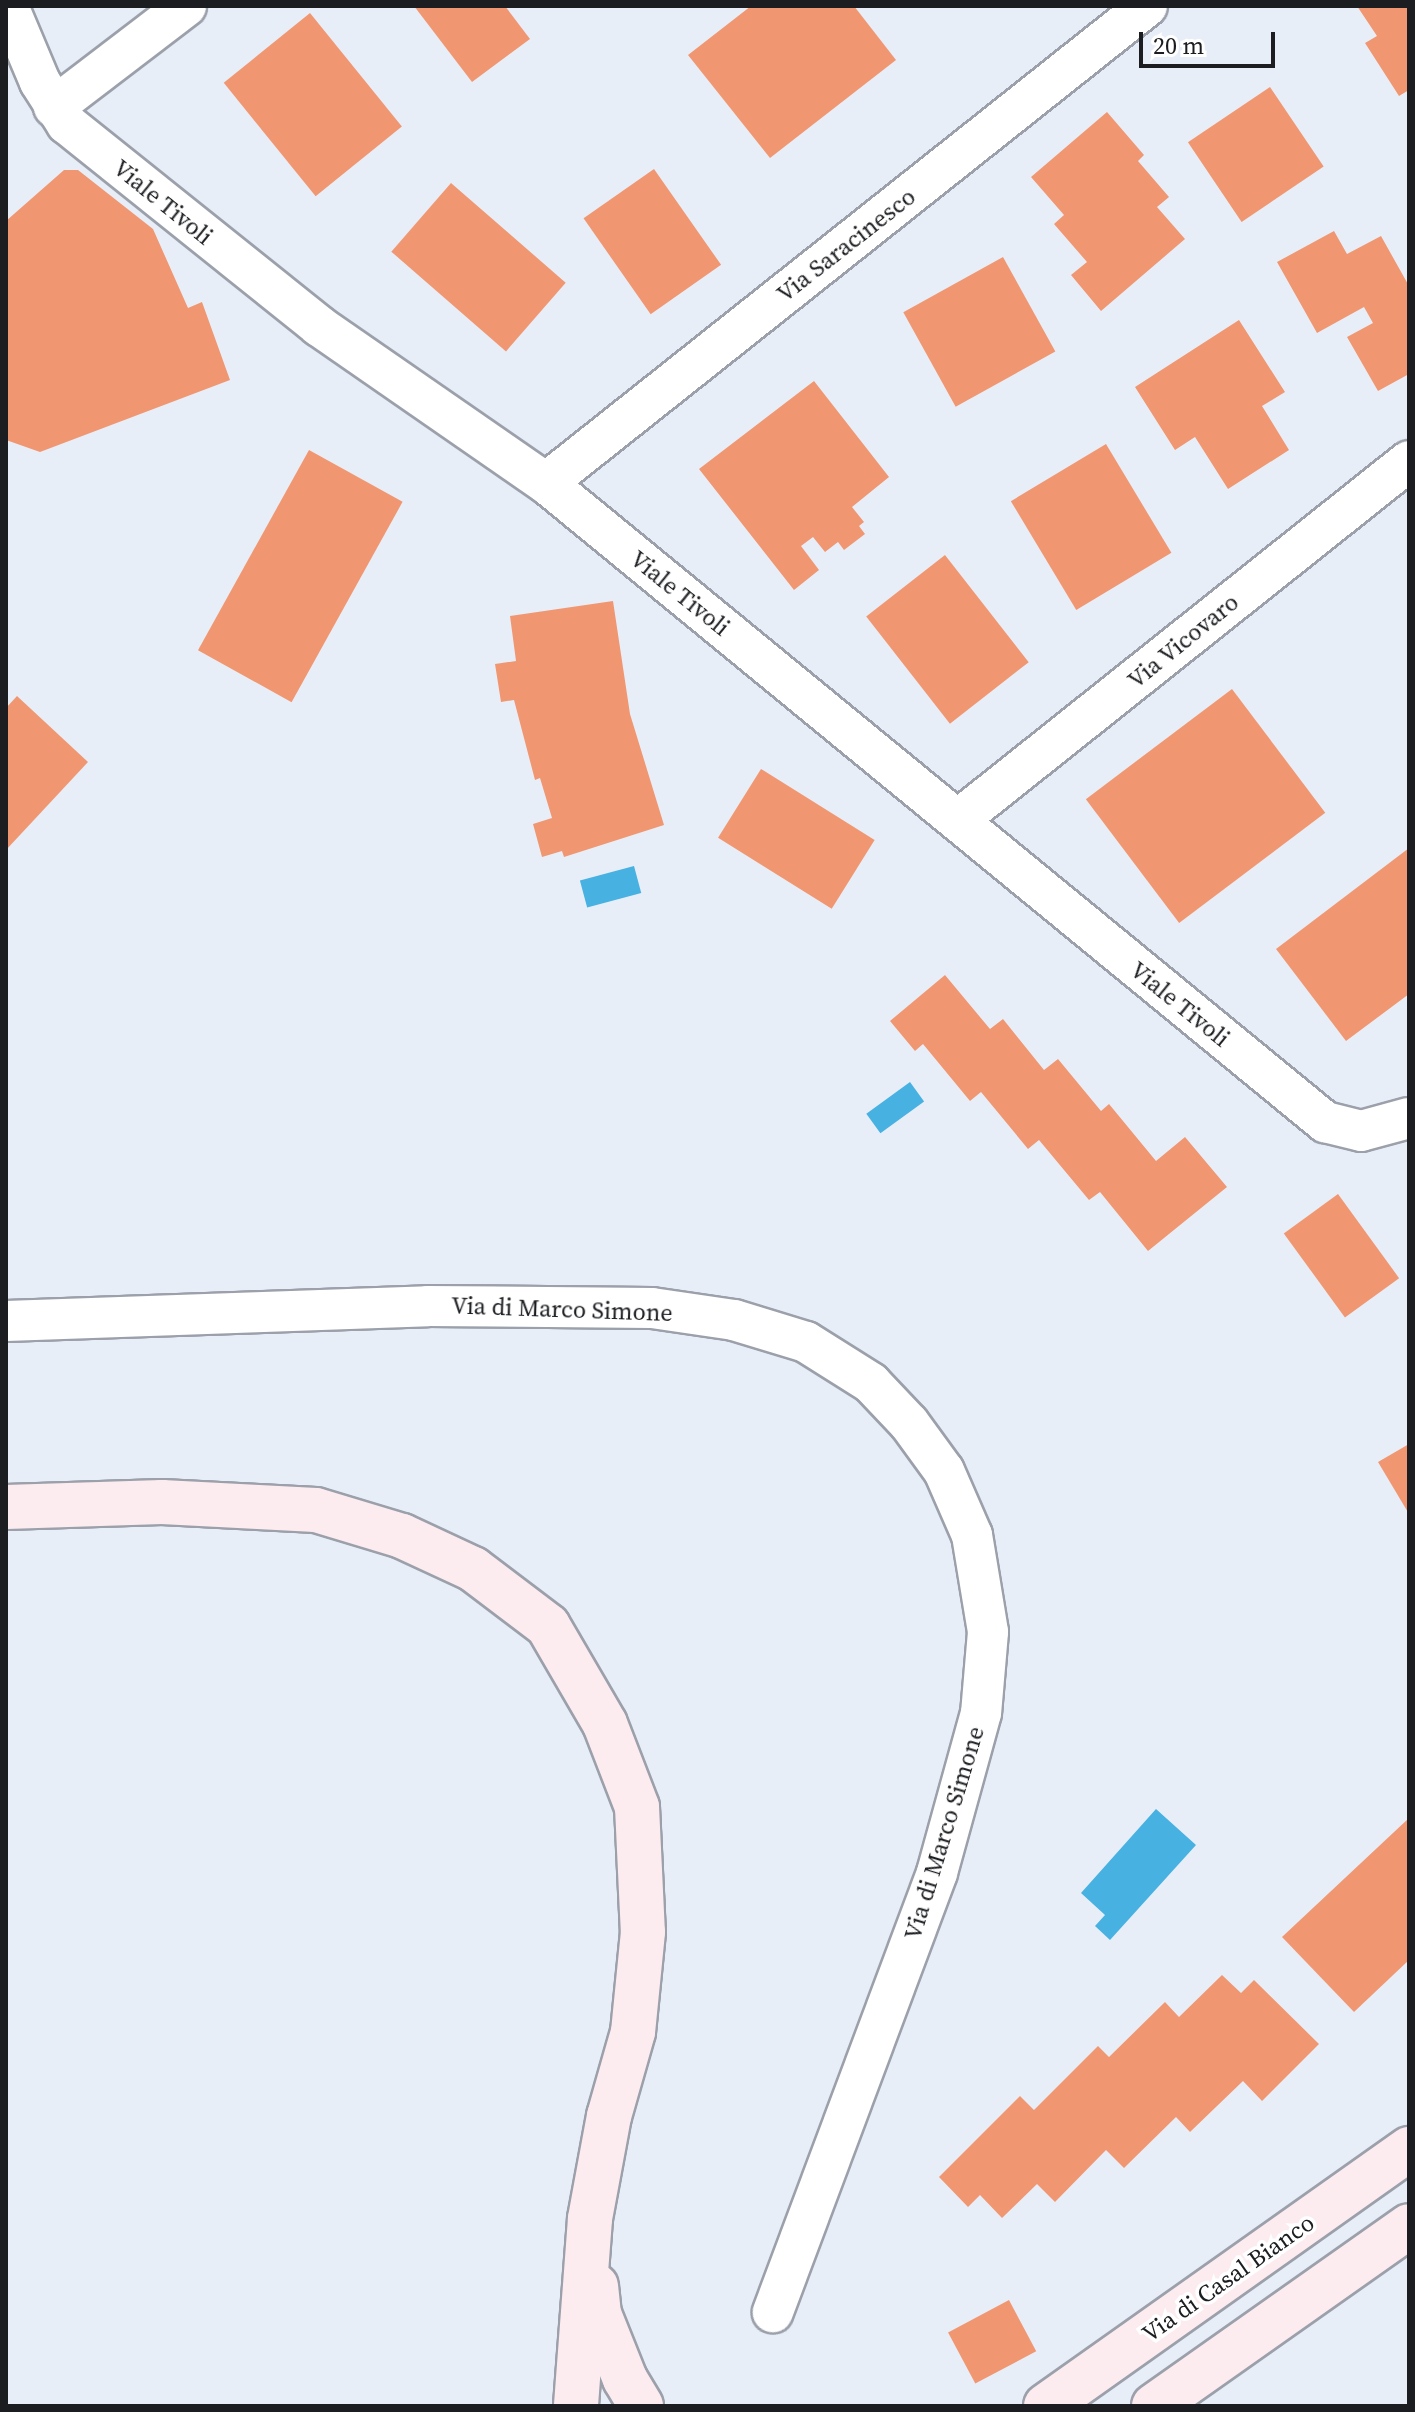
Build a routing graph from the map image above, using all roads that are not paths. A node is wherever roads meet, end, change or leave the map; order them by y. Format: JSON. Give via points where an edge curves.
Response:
{"nodes":[{"id":1,"x":8,"y":6,"type":"edge"},
{"id":2,"x":186,"y":6,"type":"edge"},
{"id":3,"x":1147,"y":6,"type":"edge"},
{"id":4,"x":54,"y":107,"type":"junction"},
{"id":5,"x":1409,"y":461,"type":"edge"},
{"id":6,"x":546,"y":483,"type":"junction"},
{"id":7,"x":958,"y":820,"type":"junction"},
{"id":8,"x":1401,"y":1121,"type":"edge"},
{"id":9,"x":6,"y":1321,"type":"edge"},
{"id":10,"x":6,"y":1507,"type":"edge"},
{"id":11,"x":1409,"y":2149,"type":"edge"},
{"id":12,"x":590,"y":2219,"type":"junction"},
{"id":13,"x":1409,"y":2226,"type":"edge"},
{"id":14,"x":773,"y":2312,"type":"dead end"},
{"id":15,"x":578,"y":2400,"type":"edge"},
{"id":16,"x":641,"y":2406,"type":"edge"},
{"id":17,"x":1046,"y":2406,"type":"edge"},
{"id":18,"x":1154,"y":2406,"type":"edge"}],
"edges":[{"from":1,"to":4,"type":"street","name":"Viale Tivoli"},
{"from":2,"to":4,"type":"street"},
{"from":3,"to":6,"type":"street","name":"Via Saracinesco"},
{"from":4,"to":6,"type":"street","name":"Viale Tivoli","via":[[84,140],[319,326]]},
{"from":5,"to":7,"type":"street","name":"Via Vicovaro"},
{"from":6,"to":7,"type":"street","name":"Viale Tivoli"},
{"from":7,"to":8,"type":"street","name":"Viale Tivoli","via":[[1325,1122],[1361,1131]]},
{"from":9,"to":14,"type":"street","name":"Via di Marco Simone","via":[[428,1306],[652,1308],[757,1325],[814,1346],[871,1383],[909,1423],[944,1471],[972,1535],[988,1632],[981,1713],[937,1873]]},
{"from":10,"to":12,"type":"street","via":[[162,1502],[316,1510],[402,1536],[473,1569],[548,1626],[605,1724],[637,1807],[643,1932],[633,2032],[609,2116]]},
{"from":11,"to":17,"type":"street","name":"Via di Casal Bianco"},
{"from":12,"to":15,"type":"street"},
{"from":12,"to":16,"type":"street","via":[[599,2314]]},
{"from":13,"to":18,"type":"street"}]}
